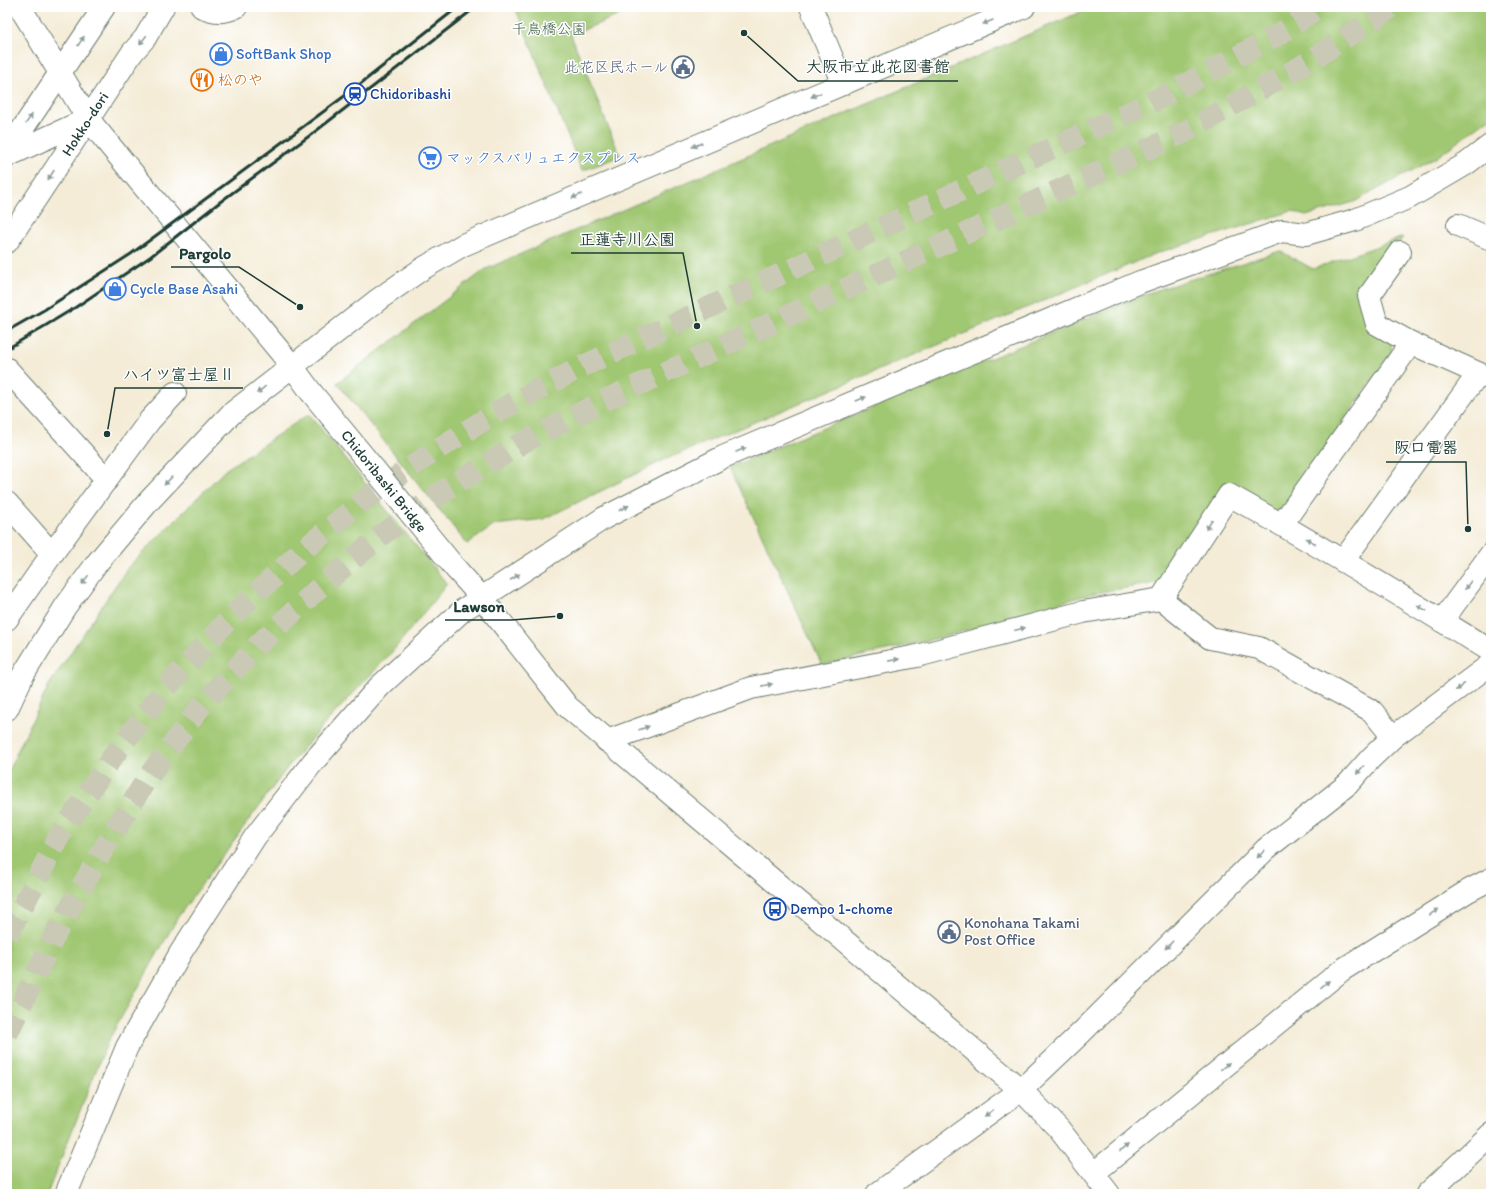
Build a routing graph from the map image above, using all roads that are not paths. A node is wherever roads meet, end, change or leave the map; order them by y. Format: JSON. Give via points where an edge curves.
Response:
{"nodes":[{"id":1,"x":20,"y":7,"type":"edge"},
{"id":2,"x":104,"y":7,"type":"edge"},
{"id":3,"x":163,"y":7,"type":"edge"},
{"id":4,"x":202,"y":7,"type":"edge"},
{"id":5,"x":236,"y":7,"type":"edge"},
{"id":6,"x":811,"y":7,"type":"edge"},
{"id":7,"x":1024,"y":7,"type":"edge"},
{"id":8,"x":60,"y":73,"type":"junction"},
{"id":9,"x":843,"y":84,"type":"junction"},
{"id":10,"x":88,"y":120,"type":"junction"},
{"id":11,"x":1491,"y":145,"type":"edge"},
{"id":12,"x":7,"y":152,"type":"edge"},
{"id":13,"x":7,"y":156,"type":"edge"},
{"id":14,"x":1458,"y":225,"type":"dead end"},
{"id":15,"x":1491,"y":239,"type":"edge"},
{"id":16,"x":7,"y":242,"type":"edge"},
{"id":17,"x":1400,"y":252,"type":"dead end"},
{"id":18,"x":1411,"y":343,"type":"junction"},
{"id":19,"x":292,"y":366,"type":"junction"},
{"id":20,"x":7,"y":369,"type":"edge"},
{"id":21,"x":1484,"y":376,"type":"edge"},
{"id":22,"x":175,"y":393,"type":"dead end"},
{"id":23,"x":107,"y":480,"type":"junction"},
{"id":24,"x":7,"y":503,"type":"edge"},
{"id":25,"x":1282,"y":524,"type":"junction"},
{"id":26,"x":52,"y":554,"type":"junction"},
{"id":27,"x":1491,"y":554,"type":"edge"},
{"id":28,"x":1343,"y":561,"type":"junction"},
{"id":29,"x":482,"y":598,"type":"junction"},
{"id":30,"x":1161,"y":599,"type":"junction"},
{"id":31,"x":7,"y":618,"type":"edge"},
{"id":32,"x":1442,"y":621,"type":"junction"},
{"id":33,"x":1491,"y":651,"type":"edge"},
{"id":34,"x":1491,"y":664,"type":"edge"},
{"id":35,"x":7,"y":709,"type":"edge"},
{"id":36,"x":1393,"y":737,"type":"junction"},
{"id":37,"x":608,"y":741,"type":"junction"},
{"id":38,"x":1491,"y":879,"type":"edge"},
{"id":39,"x":1021,"y":1090,"type":"junction"},
{"id":40,"x":1491,"y":1134,"type":"edge"},
{"id":41,"x":1094,"y":1173,"type":"junction"},
{"id":42,"x":66,"y":1194,"type":"edge"},
{"id":43,"x":877,"y":1194,"type":"edge"},
{"id":44,"x":1109,"y":1194,"type":"edge"},
{"id":45,"x":1427,"y":1194,"type":"edge"}],
"edges":[{"from":1,"to":8,"type":"street","name":"Chidoribashi Bridge"},
{"from":8,"to":2,"type":"street","one_way":true},
{"from":3,"to":10,"type":"street","name":"Hokko-dori","one_way":true,"via":[[145,38],[132,53]]},
{"from":4,"to":5,"type":"street","via":[[227,11]]},
{"from":6,"to":9,"type":"street"},
{"from":7,"to":9,"type":"street","one_way":true},
{"from":8,"to":10,"type":"street","name":"Chidoribashi Bridge"},
{"from":12,"to":8,"type":"street","one_way":true},
{"from":9,"to":19,"type":"street","one_way":true,"via":[[463,245],[379,299]]},
{"from":10,"to":13,"type":"street"},
{"from":10,"to":16,"type":"street","name":"Hokko-dori","one_way":true},
{"from":10,"to":19,"type":"street","name":"Chidoribashi Bridge"},
{"from":29,"to":11,"type":"street","one_way":true,"via":[[604,518],[723,457],[1140,282],[1282,231],[1306,234],[1355,220],[1410,197],[1466,164]]},
{"from":14,"to":15,"type":"street"},
{"from":17,"to":18,"type":"street","via":[[1368,296],[1377,324]]},
{"from":18,"to":21,"type":"street"},
{"from":18,"to":25,"type":"street"},
{"from":19,"to":29,"type":"street","name":"Chidoribashi Bridge","bridge":true},
{"from":19,"to":35,"type":"street","one_way":true,"via":[[231,414],[149,501],[97,563],[65,607],[23,675]]},
{"from":20,"to":23,"type":"street"},
{"from":21,"to":28,"type":"street"},
{"from":22,"to":23,"type":"street","via":[[150,420]]},
{"from":23,"to":26,"type":"street"},
{"from":24,"to":26,"type":"street"},
{"from":28,"to":25,"type":"street","one_way":true},
{"from":25,"to":30,"type":"street","one_way":true,"via":[[1229,495]]},
{"from":26,"to":31,"type":"street"},
{"from":27,"to":32,"type":"street","one_way":true},
{"from":32,"to":28,"type":"street","one_way":true},
{"from":29,"to":37,"type":"street","name":"Chidoribashi Bridge","via":[[568,707]]},
{"from":29,"to":42,"type":"street","via":[[463,610],[380,686],[313,762],[255,837],[181,952],[128,1047]]},
{"from":30,"to":36,"type":"street","via":[[1210,638],[1259,648],[1372,711]]},
{"from":37,"to":30,"type":"street","one_way":true,"via":[[751,688],[918,656],[1083,612]]},
{"from":32,"to":33,"type":"street"},
{"from":34,"to":36,"type":"street","one_way":true},
{"from":36,"to":39,"type":"street","one_way":true,"via":[[1348,784],[1266,849]]},
{"from":37,"to":39,"type":"street","name":"Chidoribashi Bridge"},
{"from":41,"to":38,"type":"street","one_way":true,"via":[[1342,970]]},
{"from":39,"to":41,"type":"street","name":"Chidoribashi Bridge","via":[[1059,1129]]},
{"from":39,"to":43,"type":"street","one_way":true},
{"from":40,"to":45,"type":"street"},
{"from":41,"to":44,"type":"street","name":"Chidoribashi Bridge"}]}
